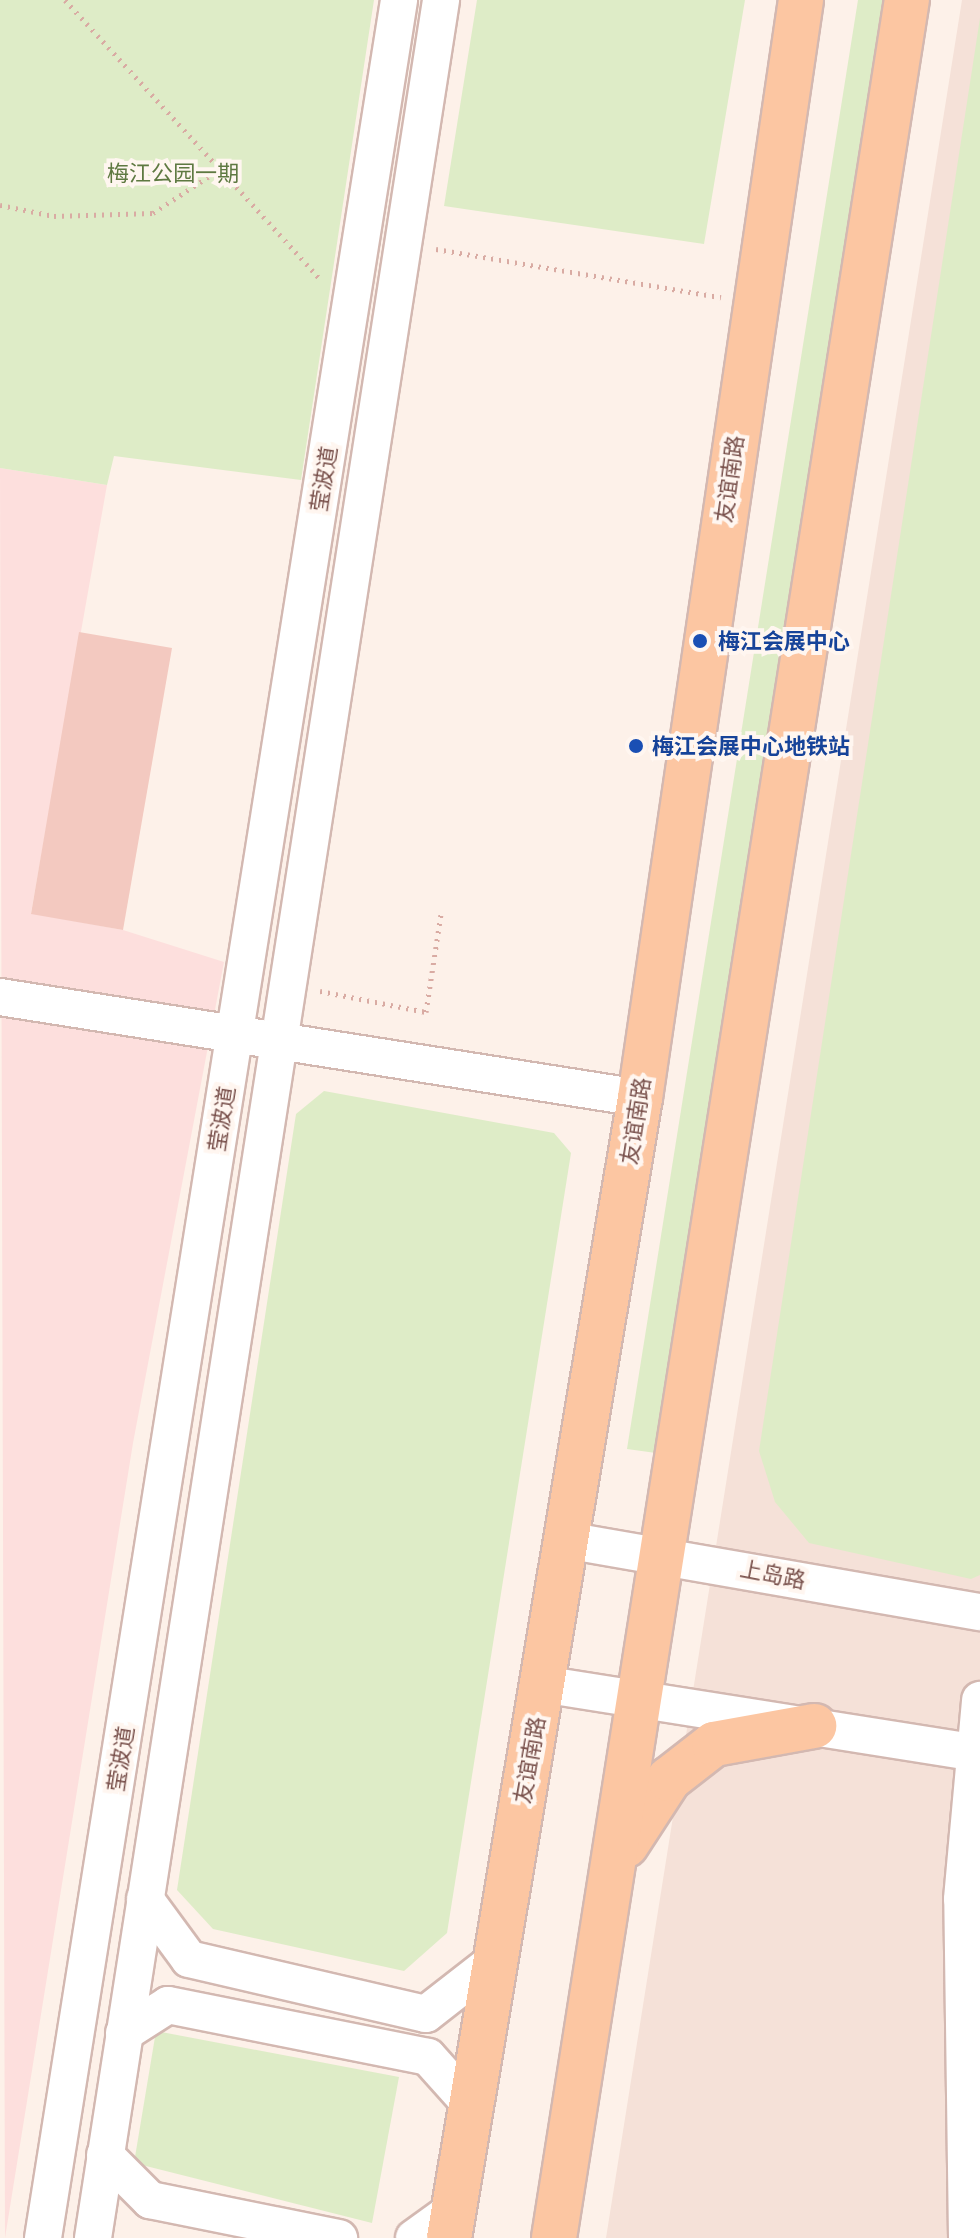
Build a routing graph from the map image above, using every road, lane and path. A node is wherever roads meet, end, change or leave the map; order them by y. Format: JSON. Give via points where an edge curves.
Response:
{"nodes":[{"id":1,"x":65,"y":0,"type":"edge"},
{"id":2,"x":399,"y":0,"type":"edge"},
{"id":3,"x":441,"y":0,"type":"edge"},
{"id":4,"x":801,"y":0,"type":"edge"},
{"id":5,"x":907,"y":0,"type":"edge"},
{"id":6,"x":220,"y":169,"type":"junction"},
{"id":7,"x":0,"y":205,"type":"edge"},
{"id":8,"x":403,"y":242,"type":"junction"},
{"id":9,"x":755,"y":302,"type":"junction"},
{"id":10,"x":350,"y":312,"type":"junction"},
{"id":11,"x":441,"y":914,"type":"dead end"},
{"id":12,"x":288,"y":985,"type":"junction"},
{"id":13,"x":0,"y":997,"type":"edge"},
{"id":14,"x":235,"y":1033,"type":"junction"},
{"id":15,"x":279,"y":1040,"type":"junction"},
{"id":16,"x":640,"y":1098,"type":"junction"},
{"id":17,"x":566,"y":1540,"type":"junction"},
{"id":18,"x":666,"y":1554,"type":"junction"},
{"id":19,"x":980,"y":1612,"type":"edge"},
{"id":20,"x":542,"y":1684,"type":"junction"},
{"id":21,"x":642,"y":1698,"type":"junction"},
{"id":22,"x":980,"y":1700,"type":"edge"},
{"id":23,"x":814,"y":1726,"type":"junction"},
{"id":24,"x":977,"y":1753,"type":"edge"},
{"id":25,"x":614,"y":1872,"type":"junction"},
{"id":26,"x":145,"y":1899,"type":"junction"},
{"id":27,"x":495,"y":1960,"type":"junction"},
{"id":28,"x":124,"y":2033,"type":"junction"},
{"id":29,"x":472,"y":2106,"type":"junction"},
{"id":30,"x":105,"y":2155,"type":"junction"},
{"id":31,"x":451,"y":2224,"type":"edge"},
{"id":32,"x":43,"y":2238,"type":"edge"},
{"id":33,"x":93,"y":2238,"type":"edge"},
{"id":34,"x":339,"y":2238,"type":"edge"},
{"id":35,"x":414,"y":2238,"type":"edge"},
{"id":36,"x":554,"y":2238,"type":"edge"},
{"id":37,"x":967,"y":2238,"type":"edge"}],
"edges":[{"from":1,"to":6,"type":"path"},
{"from":2,"to":10,"type":"street","name":"莹波道"},
{"from":3,"to":8,"type":"street","name":"莹波道"},
{"from":4,"to":9,"type":"main road","name":"友谊南路"},
{"from":5,"to":18,"type":"main road"},
{"from":6,"to":7,"type":"path","via":[[153,213],[54,216]]},
{"from":6,"to":10,"type":"path"},
{"from":8,"to":9,"type":"path"},
{"from":8,"to":12,"type":"street","name":"莹波道"},
{"from":9,"to":16,"type":"main road","name":"友谊南路"},
{"from":10,"to":14,"type":"street","name":"莹波道"},
{"from":11,"to":12,"type":"path","via":[[426,1012]]},
{"from":12,"to":15,"type":"street","name":"莹波道"},
{"from":13,"to":14,"type":"street"},
{"from":14,"to":15,"type":"street"},
{"from":14,"to":32,"type":"street","name":"莹波道"},
{"from":15,"to":16,"type":"street"},
{"from":15,"to":26,"type":"street","name":"莹波道"},
{"from":16,"to":17,"type":"main road","name":"友谊南路"},
{"from":17,"to":18,"type":"street","name":"上岛路"},
{"from":17,"to":20,"type":"main road","name":"友谊南路"},
{"from":18,"to":19,"type":"street","name":"上岛路"},
{"from":18,"to":21,"type":"main road"},
{"from":20,"to":21,"type":"street"},
{"from":20,"to":27,"type":"main road","name":"友谊南路"},
{"from":21,"to":23,"type":"street"},
{"from":21,"to":25,"type":"main road"},
{"from":22,"to":24,"type":"street"},
{"from":23,"to":24,"type":"street"},
{"from":23,"to":25,"type":"main road","via":[[742,1735],[689,1760],[650,1803]]},
{"from":24,"to":37,"type":"street","via":[[962,1899]]},
{"from":25,"to":36,"type":"main road"},
{"from":26,"to":27,"type":"street","via":[[189,1959],[426,2014]]},
{"from":26,"to":28,"type":"street","name":"莹波道"},
{"from":27,"to":29,"type":"main road","name":"友谊南路"},
{"from":28,"to":29,"type":"street","via":[[168,2005],[428,2057]]},
{"from":28,"to":30,"type":"street","name":"莹波道"},
{"from":29,"to":31,"type":"main road","name":"友谊南路"},
{"from":30,"to":33,"type":"street","name":"莹波道"},
{"from":30,"to":34,"type":"street","via":[[150,2200]]},
{"from":31,"to":35,"type":"street"}]}
